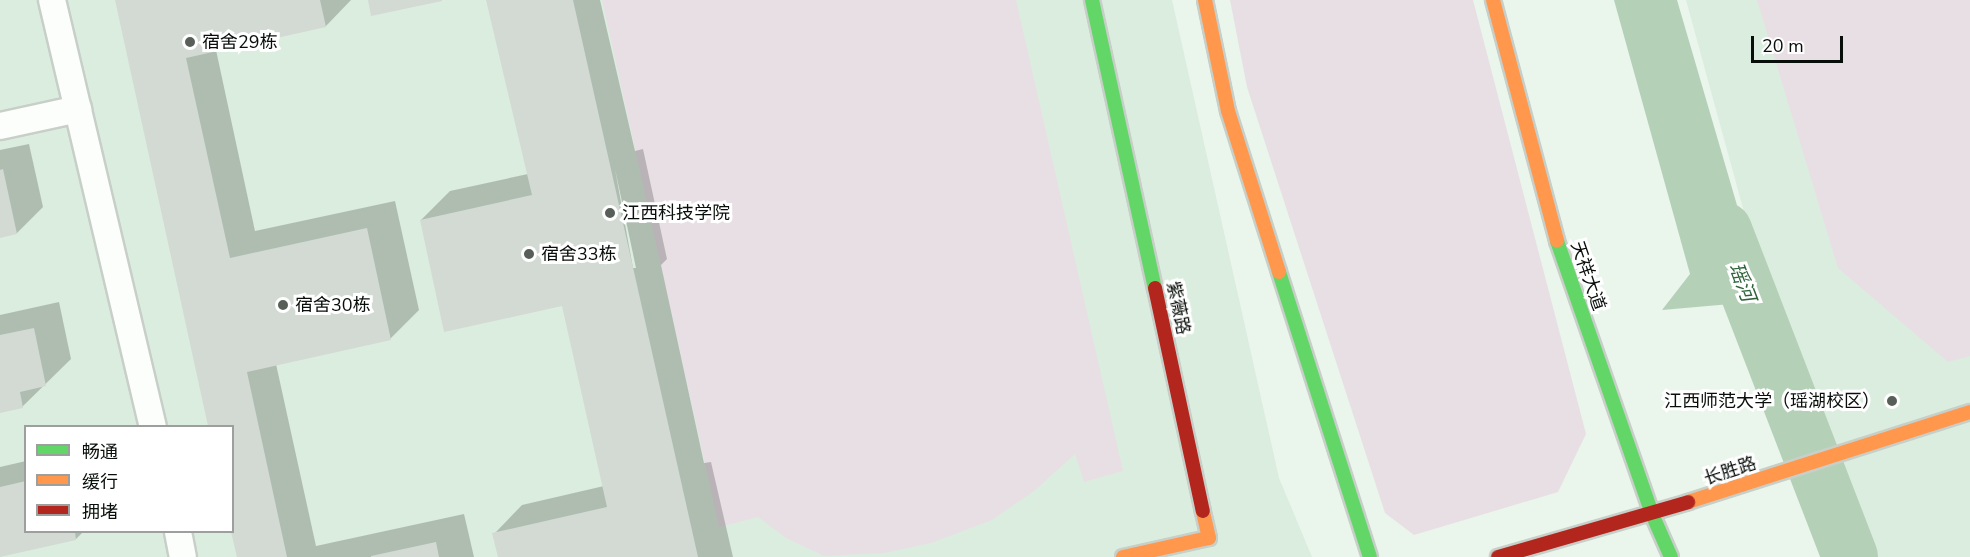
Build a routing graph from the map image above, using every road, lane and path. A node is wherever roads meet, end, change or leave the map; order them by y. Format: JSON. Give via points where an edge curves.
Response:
{"nodes":[{"id":1,"x":52,"y":0,"type":"edge"},
{"id":2,"x":1092,"y":0,"type":"edge"},
{"id":3,"x":1205,"y":0,"type":"edge"},
{"id":4,"x":1493,"y":0,"type":"edge"},
{"id":5,"x":78,"y":109,"type":"junction"},
{"id":6,"x":0,"y":126,"type":"edge"},
{"id":7,"x":1970,"y":412,"type":"edge"},
{"id":8,"x":153,"y":425,"type":"edge"},
{"id":9,"x":1652,"y":514,"type":"junction"},
{"id":10,"x":177,"y":533,"type":"edge"},
{"id":11,"x":1164,"y":553,"type":"edge"},
{"id":12,"x":183,"y":557,"type":"edge"},
{"id":13,"x":1123,"y":557,"type":"edge"},
{"id":14,"x":1370,"y":557,"type":"edge"},
{"id":15,"x":1498,"y":557,"type":"edge"},
{"id":16,"x":1671,"y":557,"type":"edge"}],
"edges":[{"from":1,"to":5,"type":"street"},
{"from":2,"to":11,"type":"main road","name":"紫薇路","via":[[1209,538]]},
{"from":3,"to":14,"type":"main road","via":[[1228,111]]},
{"from":4,"to":9,"type":"main road","name":"天祥大道","via":[[1545,207]]},
{"from":5,"to":6,"type":"street"},
{"from":5,"to":8,"type":"street"},
{"from":7,"to":9,"type":"main road","name":"长胜路"},
{"from":9,"to":15,"type":"main road","name":"长胜路"},
{"from":9,"to":16,"type":"main road","name":"天祥大道"},
{"from":10,"to":12,"type":"street"},
{"from":11,"to":13,"type":"main road","name":"紫薇路"}]}
